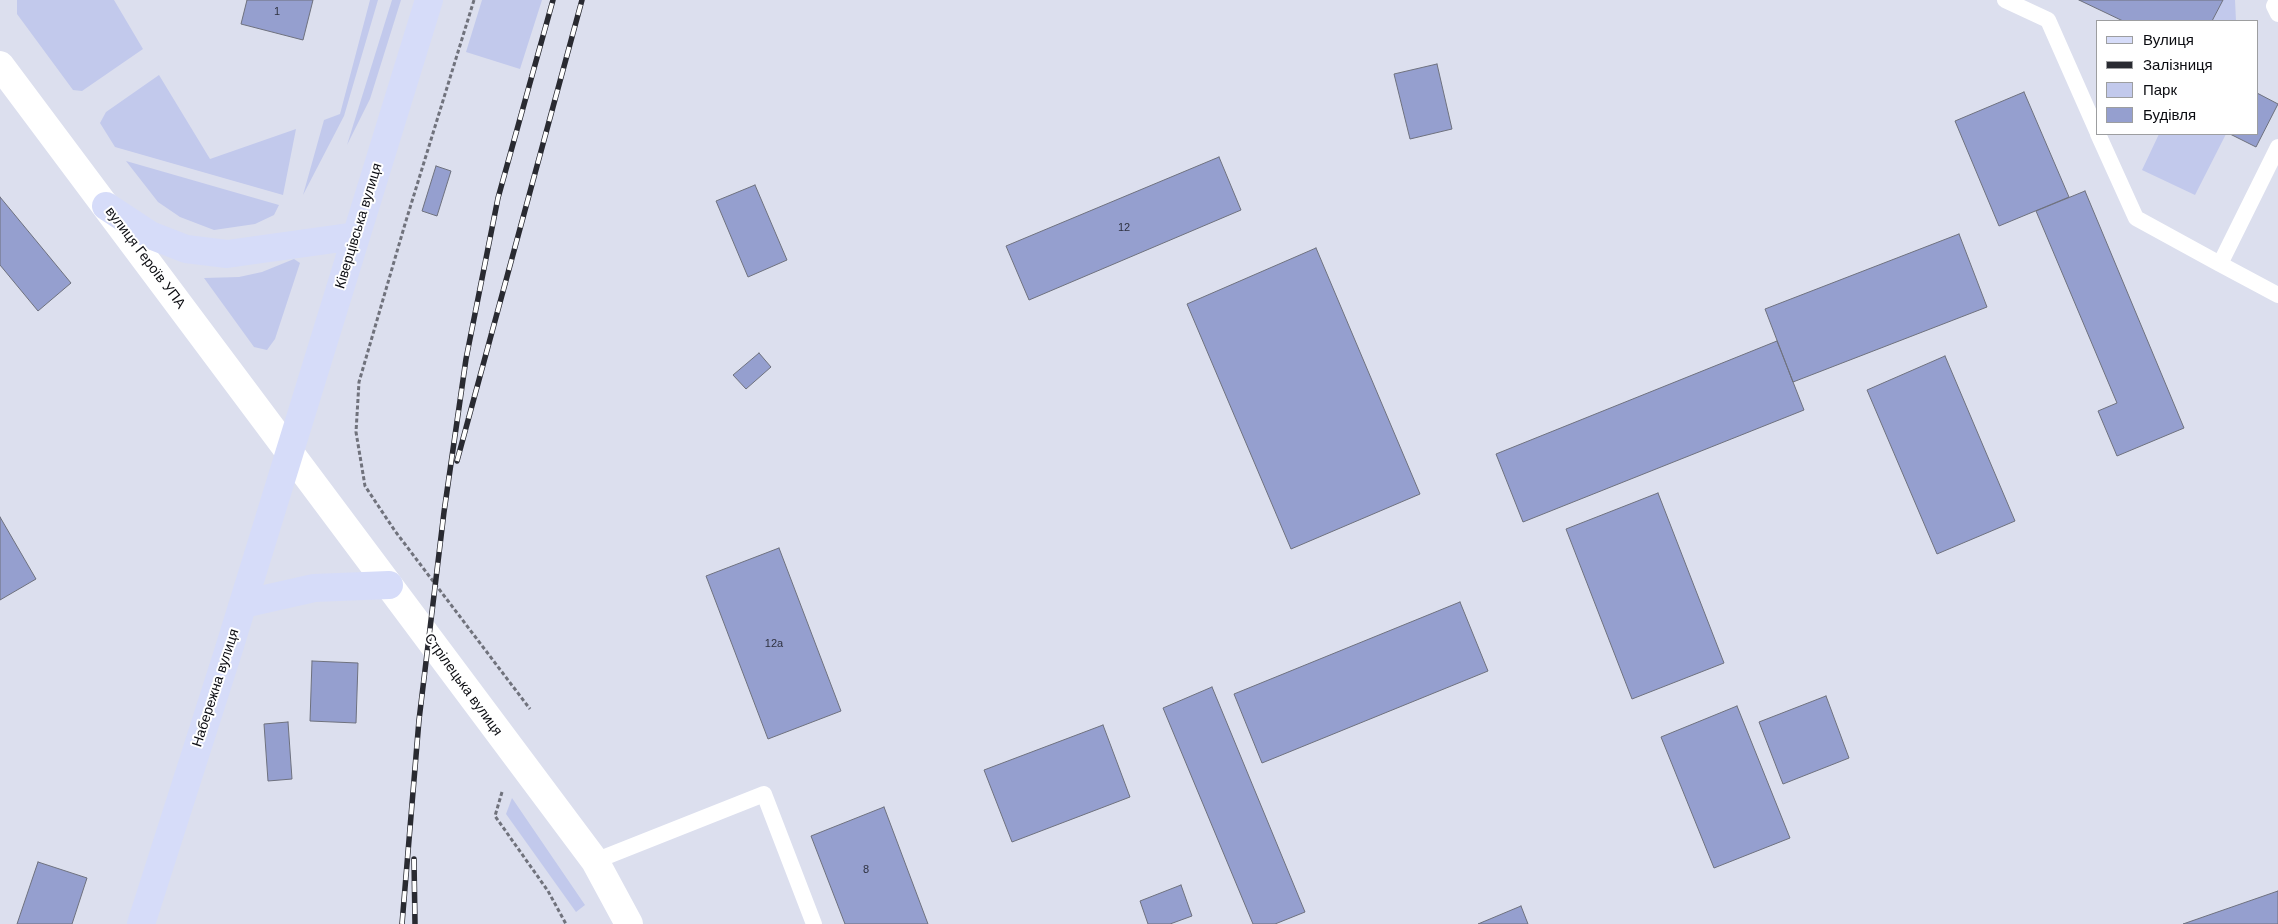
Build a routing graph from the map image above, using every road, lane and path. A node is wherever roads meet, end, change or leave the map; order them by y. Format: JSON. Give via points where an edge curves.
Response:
{"nodes":[{"id":1,"x":428,"y":0,"type":"edge"},
{"id":2,"x":474,"y":0,"type":"edge"},
{"id":3,"x":2005,"y":0,"type":"edge"},
{"id":4,"x":2277,"y":0,"type":"edge"},
{"id":5,"x":2278,"y":14,"type":"edge"},
{"id":6,"x":0,"y":65,"type":"edge"},
{"id":7,"x":2096,"y":130,"type":"edge"},
{"id":8,"x":2098,"y":135,"type":"edge"},
{"id":9,"x":2278,"y":147,"type":"edge"},
{"id":10,"x":106,"y":206,"type":"junction"},
{"id":11,"x":356,"y":236,"type":"junction"},
{"id":12,"x":2220,"y":264,"type":"junction"},
{"id":13,"x":2278,"y":295,"type":"edge"},
{"id":14,"x":289,"y":452,"type":"junction"},
{"id":15,"x":389,"y":585,"type":"junction"},
{"id":16,"x":243,"y":604,"type":"junction"},
{"id":17,"x":530,"y":709,"type":"dead end"},
{"id":18,"x":514,"y":754,"type":"junction"},
{"id":19,"x":595,"y":861,"type":"junction"},
{"id":20,"x":141,"y":924,"type":"edge"},
{"id":21,"x":566,"y":924,"type":"edge"},
{"id":22,"x":629,"y":924,"type":"edge"},
{"id":23,"x":814,"y":924,"type":"edge"}],
"edges":[{"from":1,"to":11,"type":"main road","name":"Ківерцівська вулиця"},
{"from":2,"to":17,"type":"path","via":[[359,382],[356,432],[365,486],[395,531]]},
{"from":3,"to":7,"type":"lane","via":[[2048,20]]},
{"from":4,"to":5,"type":"lane","via":[[2274,6]]},
{"from":6,"to":10,"type":"street","name":"вулиця Героїв УПА"},
{"from":8,"to":12,"type":"lane","via":[[2136,218]]},
{"from":9,"to":12,"type":"lane"},
{"from":10,"to":11,"type":"main road","via":[[150,235],[186,249],[226,254]]},
{"from":10,"to":14,"type":"street","name":"вулиця Героїв УПА"},
{"from":11,"to":14,"type":"main road","name":"Ківерцівська вулиця"},
{"from":12,"to":13,"type":"lane"},
{"from":14,"to":15,"type":"street","name":"Стрілецька вулиця"},
{"from":14,"to":16,"type":"main road","name":"Набережна вулиця"},
{"from":15,"to":16,"type":"main road","via":[[314,588]]},
{"from":15,"to":18,"type":"street","name":"Стрілецька вулиця"},
{"from":16,"to":20,"type":"main road","name":"Набережна вулиця"},
{"from":18,"to":19,"type":"street","name":"Стрілецька вулиця"},
{"from":18,"to":21,"type":"path","via":[[495,816],[548,891]]},
{"from":19,"to":22,"type":"street","name":"Стрілецька вулиця"},
{"from":19,"to":23,"type":"lane","via":[[764,794]]}]}
